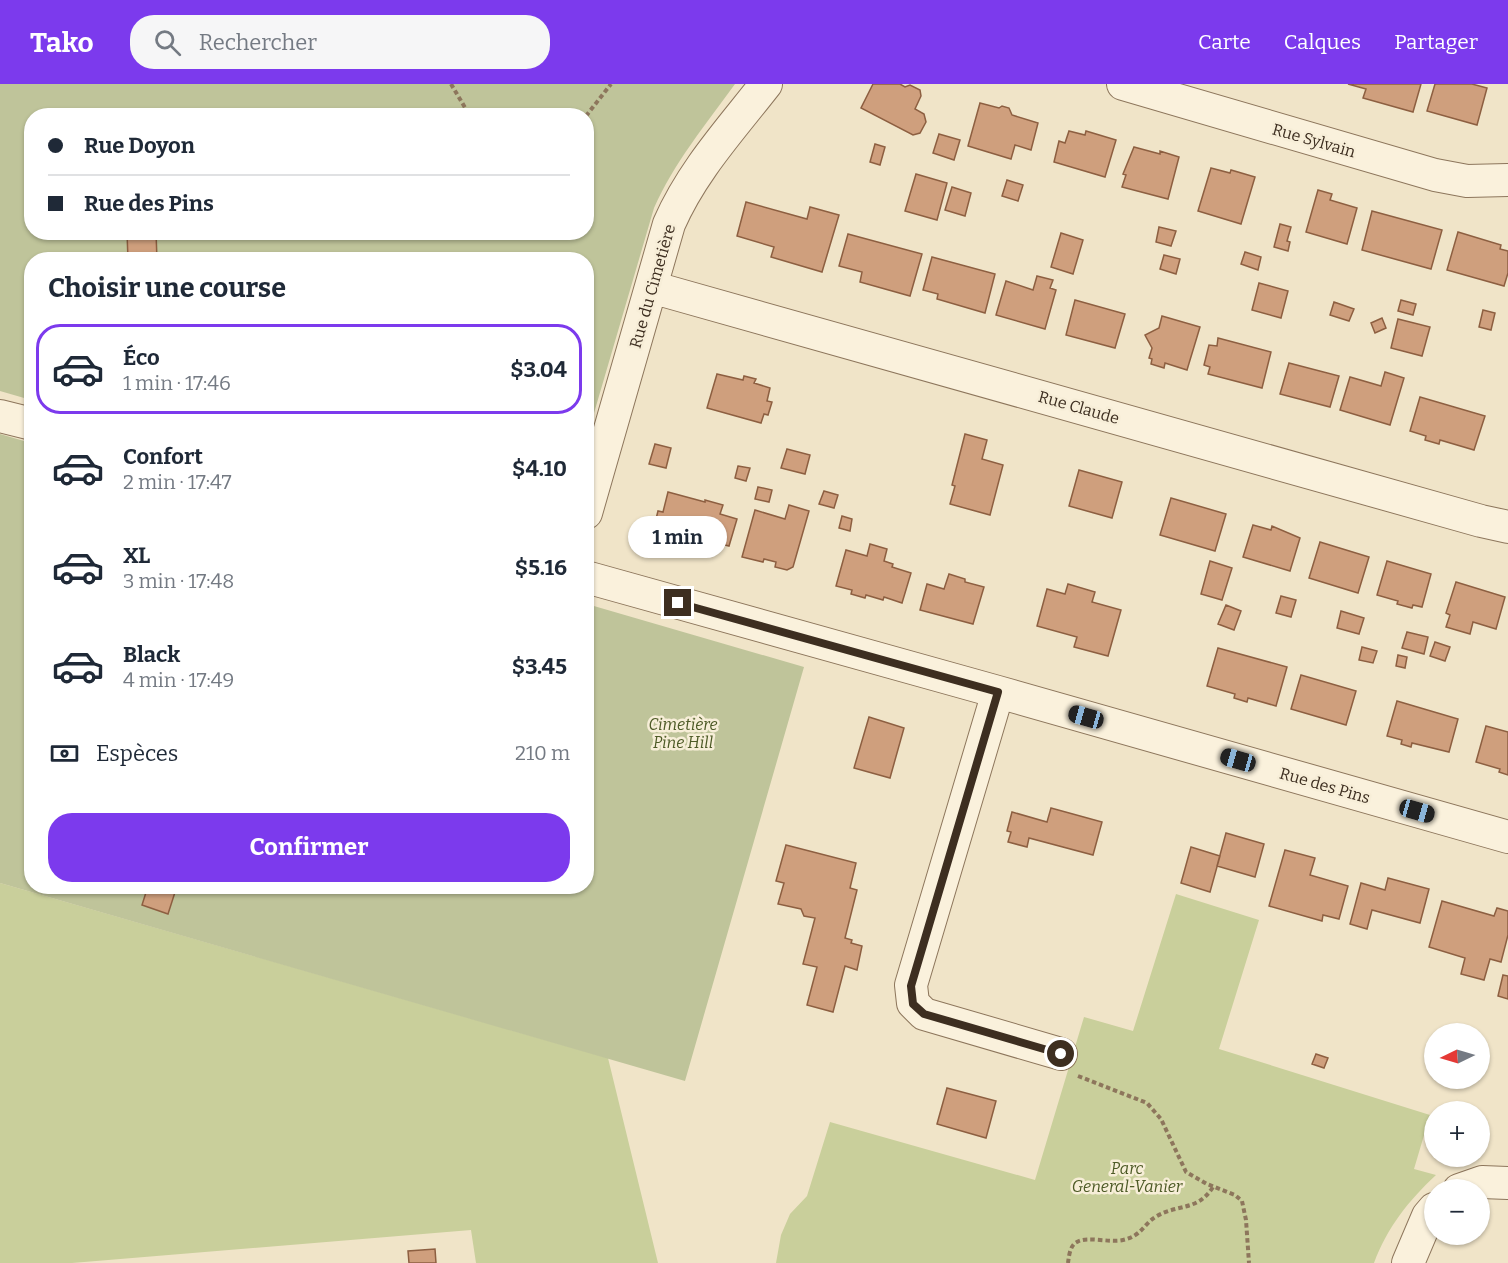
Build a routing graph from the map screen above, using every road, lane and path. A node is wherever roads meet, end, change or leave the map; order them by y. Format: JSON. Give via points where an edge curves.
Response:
{"nodes":[{"id":1,"x":451,"y":84,"type":"edge"},
{"id":2,"x":611,"y":84,"type":"edge"},
{"id":3,"x":766,"y":84,"type":"edge"},
{"id":4,"x":1123,"y":84,"type":"edge"},
{"id":5,"x":465,"y":108,"type":"edge"},
{"id":6,"x":592,"y":108,"type":"edge"},
{"id":7,"x":1508,"y":180,"type":"edge"},
{"id":8,"x":651,"y":287,"type":"junction"},
{"id":9,"x":0,"y":416,"type":"edge"},
{"id":10,"x":24,"y":422,"type":"edge"},
{"id":11,"x":594,"y":485,"type":"edge"},
{"id":12,"x":1508,"y":526,"type":"edge"},
{"id":13,"x":594,"y":579,"type":"edge"},
{"id":14,"x":998,"y":692,"type":"junction"},
{"id":15,"x":1508,"y":837,"type":"edge"},
{"id":16,"x":1061,"y":1054,"type":"joint"},
{"id":17,"x":1490,"y":1182,"type":"edge"},
{"id":18,"x":1508,"y":1183,"type":"edge"},
{"id":19,"x":1213,"y":1186,"type":"junction"},
{"id":20,"x":1424,"y":1225,"type":"edge"},
{"id":21,"x":1068,"y":1263,"type":"edge"},
{"id":22,"x":1249,"y":1263,"type":"edge"},
{"id":23,"x":1408,"y":1263,"type":"edge"}],
"edges":[{"from":1,"to":5,"type":"path"},
{"from":2,"to":6,"type":"path"},
{"from":3,"to":8,"type":"street","name":"Rue du Cimetière","via":[[687,188],[669,224]]},
{"from":4,"to":7,"type":"street","name":"Rue Sylvain","via":[[1435,175],[1467,181]]},
{"from":8,"to":11,"type":"street","name":"Rue du Cimetière"},
{"from":8,"to":12,"type":"street","name":"Rue Claude"},
{"from":9,"to":10,"type":"street"},
{"from":13,"to":14,"type":"street","name":"Rue des Pins"},
{"from":14,"to":15,"type":"street","name":"Rue des Pins"},
{"from":14,"to":16,"type":"street","via":[[911,986],[913,1004],[924,1014]]},
{"from":16,"to":19,"type":"path","via":[[1076,1075],[1140,1099],[1154,1109],[1186,1172]]},
{"from":17,"to":18,"type":"street"},
{"from":19,"to":21,"type":"path","via":[[1202,1200],[1159,1215],[1137,1236],[1114,1242],[1077,1242]]},
{"from":19,"to":22,"type":"path","via":[[1242,1201]]},
{"from":20,"to":23,"type":"street"}]}
